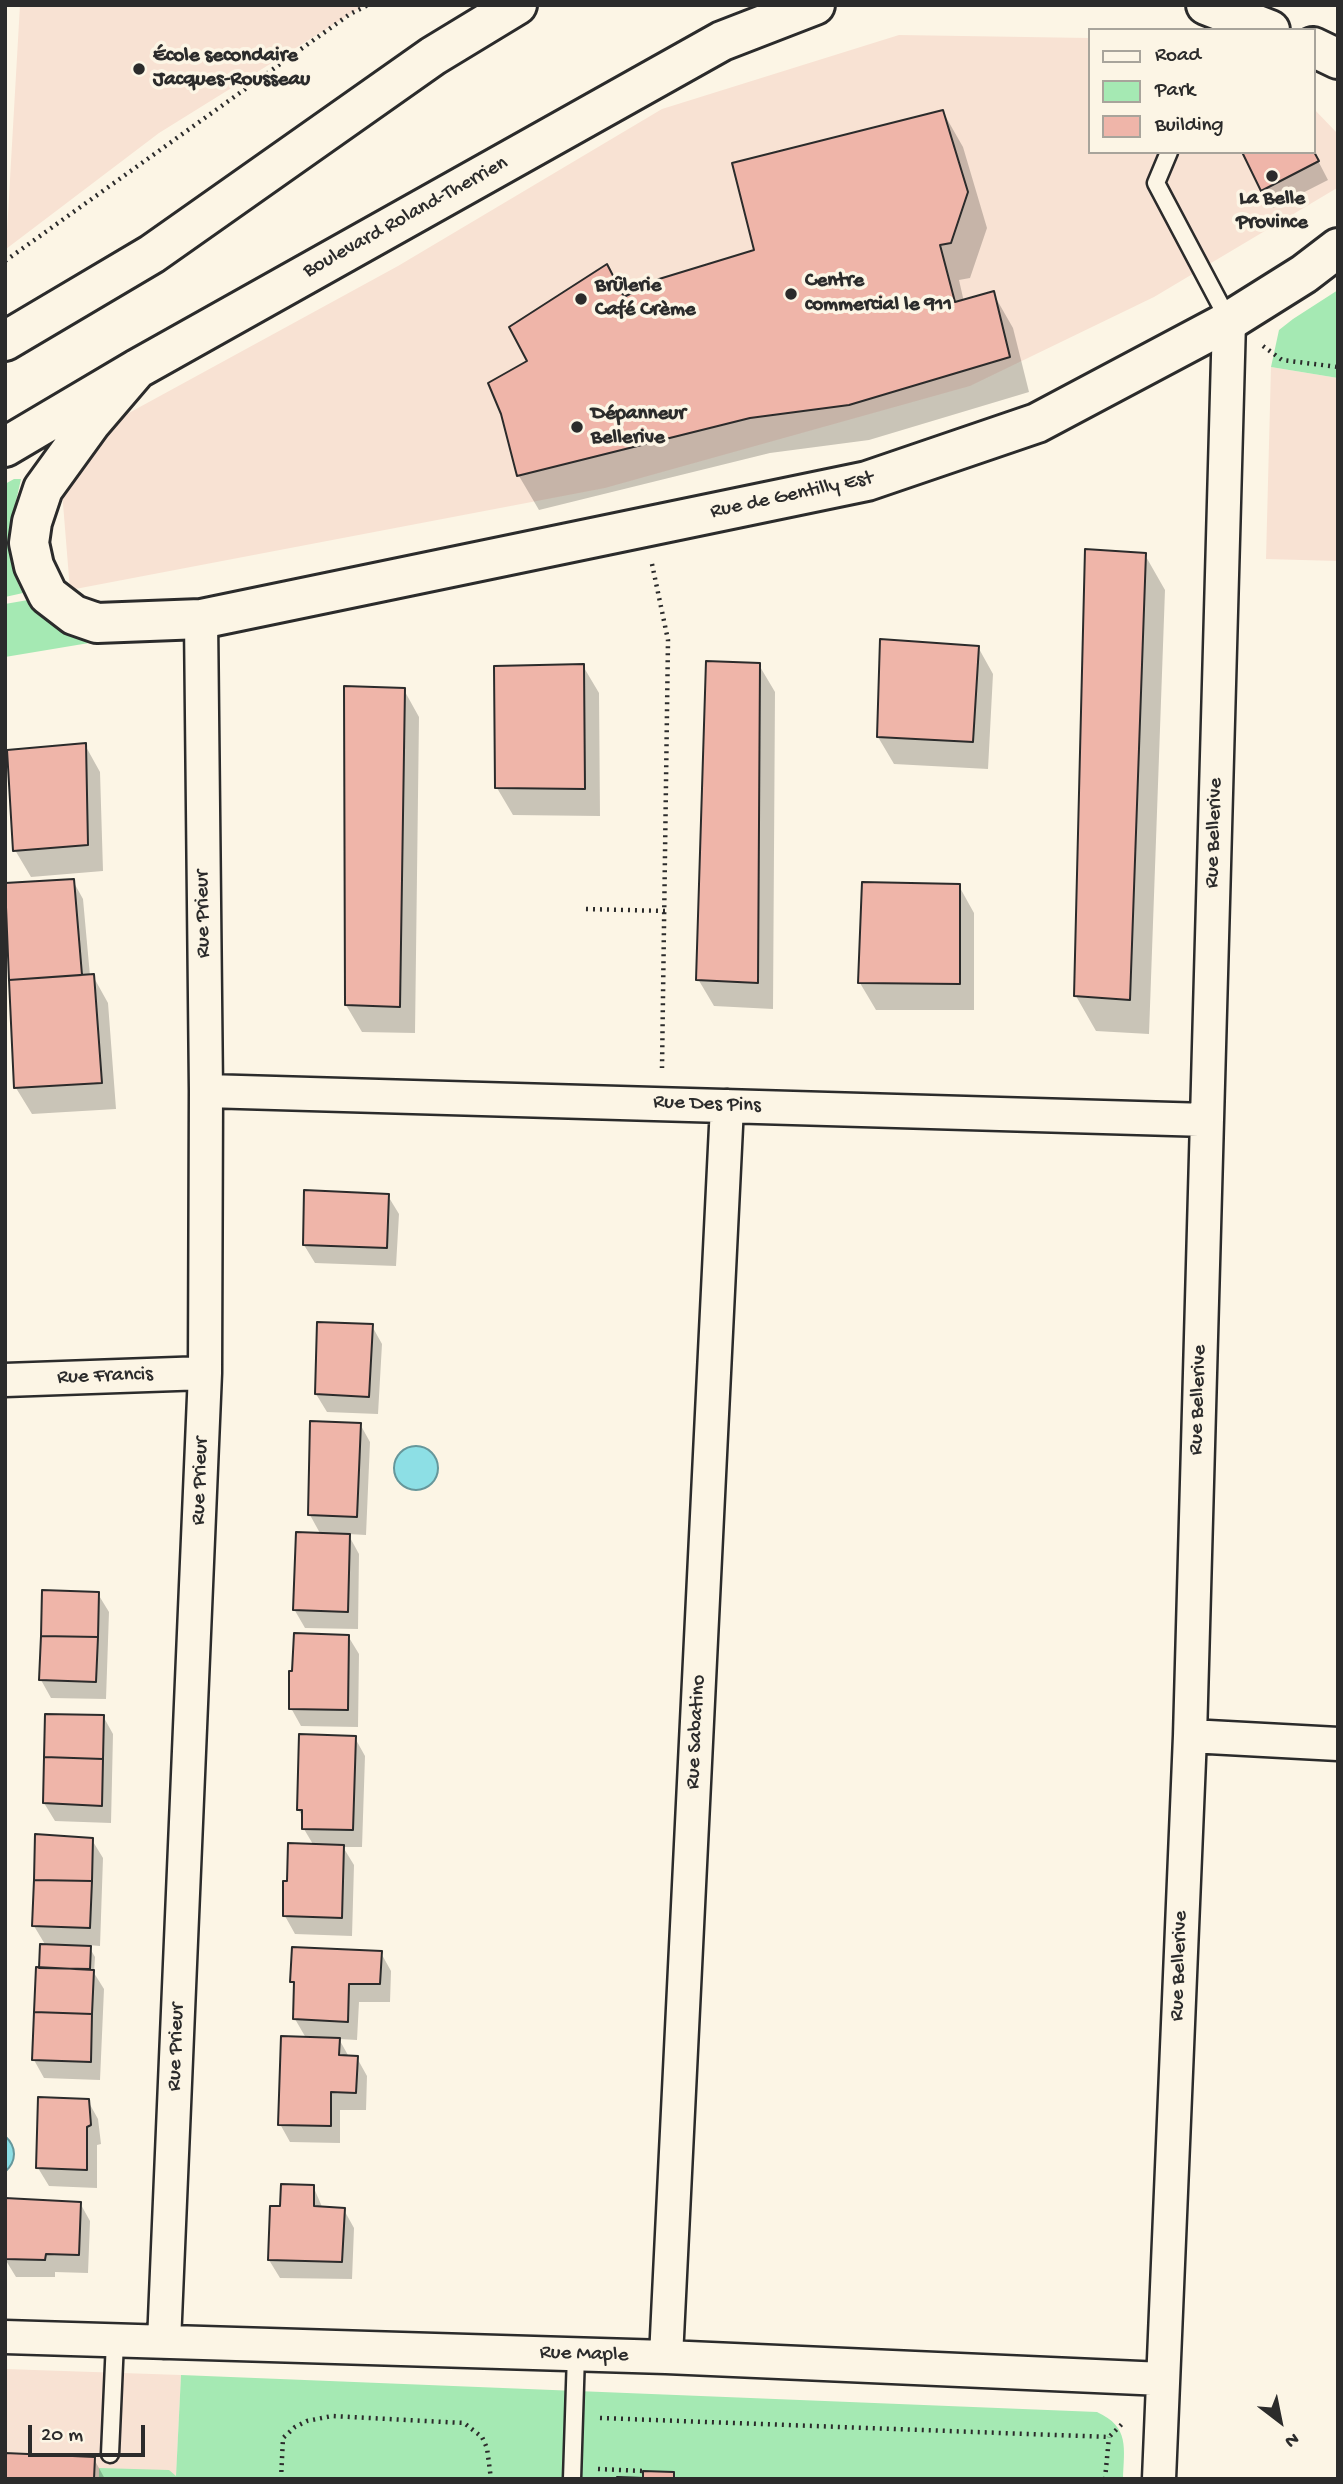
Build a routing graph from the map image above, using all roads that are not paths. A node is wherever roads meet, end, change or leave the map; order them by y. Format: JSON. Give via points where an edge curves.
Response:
{"nodes":[{"id":1,"x":517,"y":5,"type":"edge"},
{"id":2,"x":815,"y":5,"type":"edge"},
{"id":3,"x":1216,"y":16,"type":"edge"},
{"id":4,"x":1262,"y":28,"type":"edge"},
{"id":5,"x":1315,"y":48,"type":"edge"},
{"id":6,"x":1338,"y":59,"type":"edge"},
{"id":7,"x":1168,"y":154,"type":"edge"},
{"id":8,"x":1338,"y":248,"type":"edge"},
{"id":9,"x":1229,"y":321,"type":"junction"},
{"id":10,"x":5,"y":341,"type":"edge"},
{"id":11,"x":137,"y":369,"type":"junction"},
{"id":12,"x":5,"y":447,"type":"edge"},
{"id":13,"x":201,"y":619,"type":"junction"},
{"id":14,"x":206,"y":1091,"type":"junction"},
{"id":15,"x":727,"y":1106,"type":"junction"},
{"id":16,"x":1207,"y":1120,"type":"junction"},
{"id":17,"x":205,"y":1373,"type":"junction"},
{"id":18,"x":5,"y":1380,"type":"edge"},
{"id":19,"x":1190,"y":1737,"type":"junction"},
{"id":20,"x":1338,"y":1744,"type":"edge"},
{"id":21,"x":5,"y":2337,"type":"edge"},
{"id":22,"x":115,"y":2341,"type":"junction"},
{"id":23,"x":164,"y":2342,"type":"junction"},
{"id":24,"x":576,"y":2354,"type":"junction"},
{"id":25,"x":666,"y":2357,"type":"junction"},
{"id":26,"x":1163,"y":2379,"type":"junction"},
{"id":27,"x":110,"y":2454,"type":"dead end"},
{"id":28,"x":572,"y":2479,"type":"edge"},
{"id":29,"x":1159,"y":2479,"type":"edge"}],
"edges":[{"from":1,"to":10,"type":"main road","via":[[433,55],[152,254]]},
{"from":2,"to":11,"type":"main road","name":"Boulevard Roland-Therrien","via":[[722,41]]},
{"from":3,"to":4,"type":"main road"},
{"from":5,"to":6,"type":"main road"},
{"from":7,"to":9,"type":"lane","via":[[1156,183]]},
{"from":8,"to":9,"type":"main road","name":"Rue de Gentilly Est"},
{"from":9,"to":13,"type":"main road","name":"Rue de Gentilly Est","via":[[1037,423],[867,481]]},
{"from":9,"to":16,"type":"street","name":"Rue Bellerive"},
{"from":11,"to":12,"type":"main road","name":"Boulevard Roland-Therrien"},
{"from":11,"to":13,"type":"main road","name":"Rue de Gentilly Est","via":[[43,489],[29,542],[34,566],[48,595],[74,615],[97,623]]},
{"from":13,"to":14,"type":"street","name":"Rue Prieur"},
{"from":14,"to":15,"type":"street","name":"Rue Des Pins"},
{"from":14,"to":17,"type":"street","name":"Rue Prieur"},
{"from":15,"to":16,"type":"street","name":"Rue Des Pins"},
{"from":15,"to":25,"type":"street","name":"Rue Sabatino"},
{"from":16,"to":19,"type":"street","name":"Rue Bellerive"},
{"from":17,"to":18,"type":"street","name":"Rue Francis"},
{"from":17,"to":23,"type":"street","name":"Rue Prieur"},
{"from":19,"to":20,"type":"street"},
{"from":19,"to":26,"type":"street","name":"Rue Bellerive"},
{"from":21,"to":22,"type":"street","name":"Rue Maple"},
{"from":22,"to":23,"type":"street","name":"Rue Maple"},
{"from":22,"to":27,"type":"lane"},
{"from":23,"to":24,"type":"street","name":"Rue Maple"},
{"from":24,"to":25,"type":"street","name":"Rue Maple"},
{"from":24,"to":28,"type":"lane"},
{"from":25,"to":26,"type":"street","name":"Rue Maple"},
{"from":26,"to":29,"type":"street","name":"Rue Bellerive"}]}
